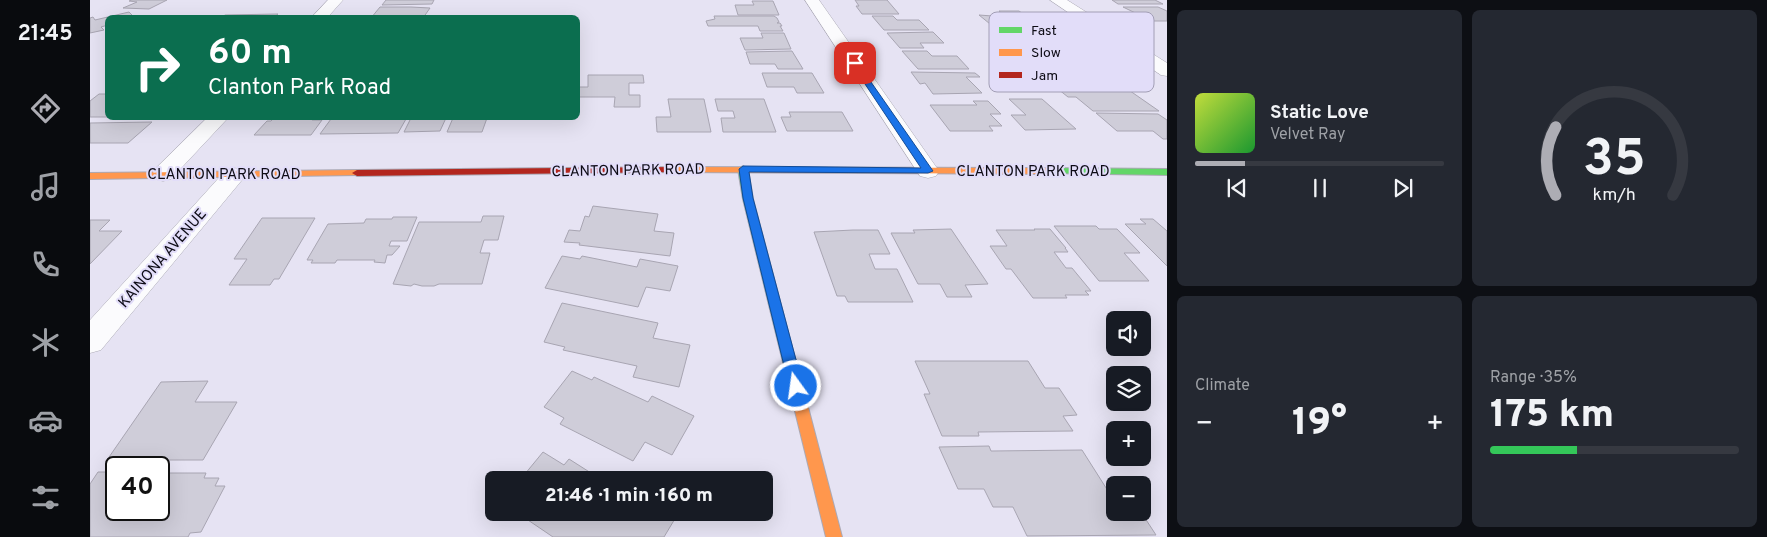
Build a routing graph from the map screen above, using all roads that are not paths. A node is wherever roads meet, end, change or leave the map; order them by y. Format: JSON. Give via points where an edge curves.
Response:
{"nodes":[{"id":1,"x":336,"y":0,"type":"edge"},
{"id":2,"x":812,"y":0,"type":"edge"},
{"id":3,"x":1057,"y":0,"type":"edge"},
{"id":4,"x":1076,"y":12,"type":"edge"},
{"id":5,"x":321,"y":15,"type":"edge"},
{"id":6,"x":1154,"y":63,"type":"edge"},
{"id":7,"x":1167,"y":71,"type":"edge"},
{"id":8,"x":216,"y":120,"type":"edge"},
{"id":9,"x":743,"y":169,"type":"junction"},
{"id":10,"x":928,"y":171,"type":"junction"},
{"id":11,"x":1167,"y":172,"type":"edge"},
{"id":12,"x":164,"y":174,"type":"junction"},
{"id":13,"x":234,"y":174,"type":"junction"},
{"id":14,"x":90,"y":176,"type":"edge"},
{"id":15,"x":90,"y":341,"type":"edge"},
{"id":16,"x":834,"y":537,"type":"edge"}],
"edges":[{"from":1,"to":5,"type":"street"},
{"from":2,"to":10,"type":"street"},
{"from":3,"to":4,"type":"street"},
{"from":6,"to":7,"type":"street"},
{"from":8,"to":12,"type":"street"},
{"from":9,"to":10,"type":"street","name":"CLANTON PARK ROAD"},
{"from":9,"to":13,"type":"street","name":"CLANTON PARK ROAD"},
{"from":9,"to":16,"type":"street"},
{"from":10,"to":11,"type":"street","name":"CLANTON PARK ROAD"},
{"from":12,"to":13,"type":"street","name":"CLANTON PARK ROAD"},
{"from":12,"to":14,"type":"street","name":"CLANTON PARK ROAD"},
{"from":13,"to":15,"type":"street","name":"KAINONA AVENUE"}]}
